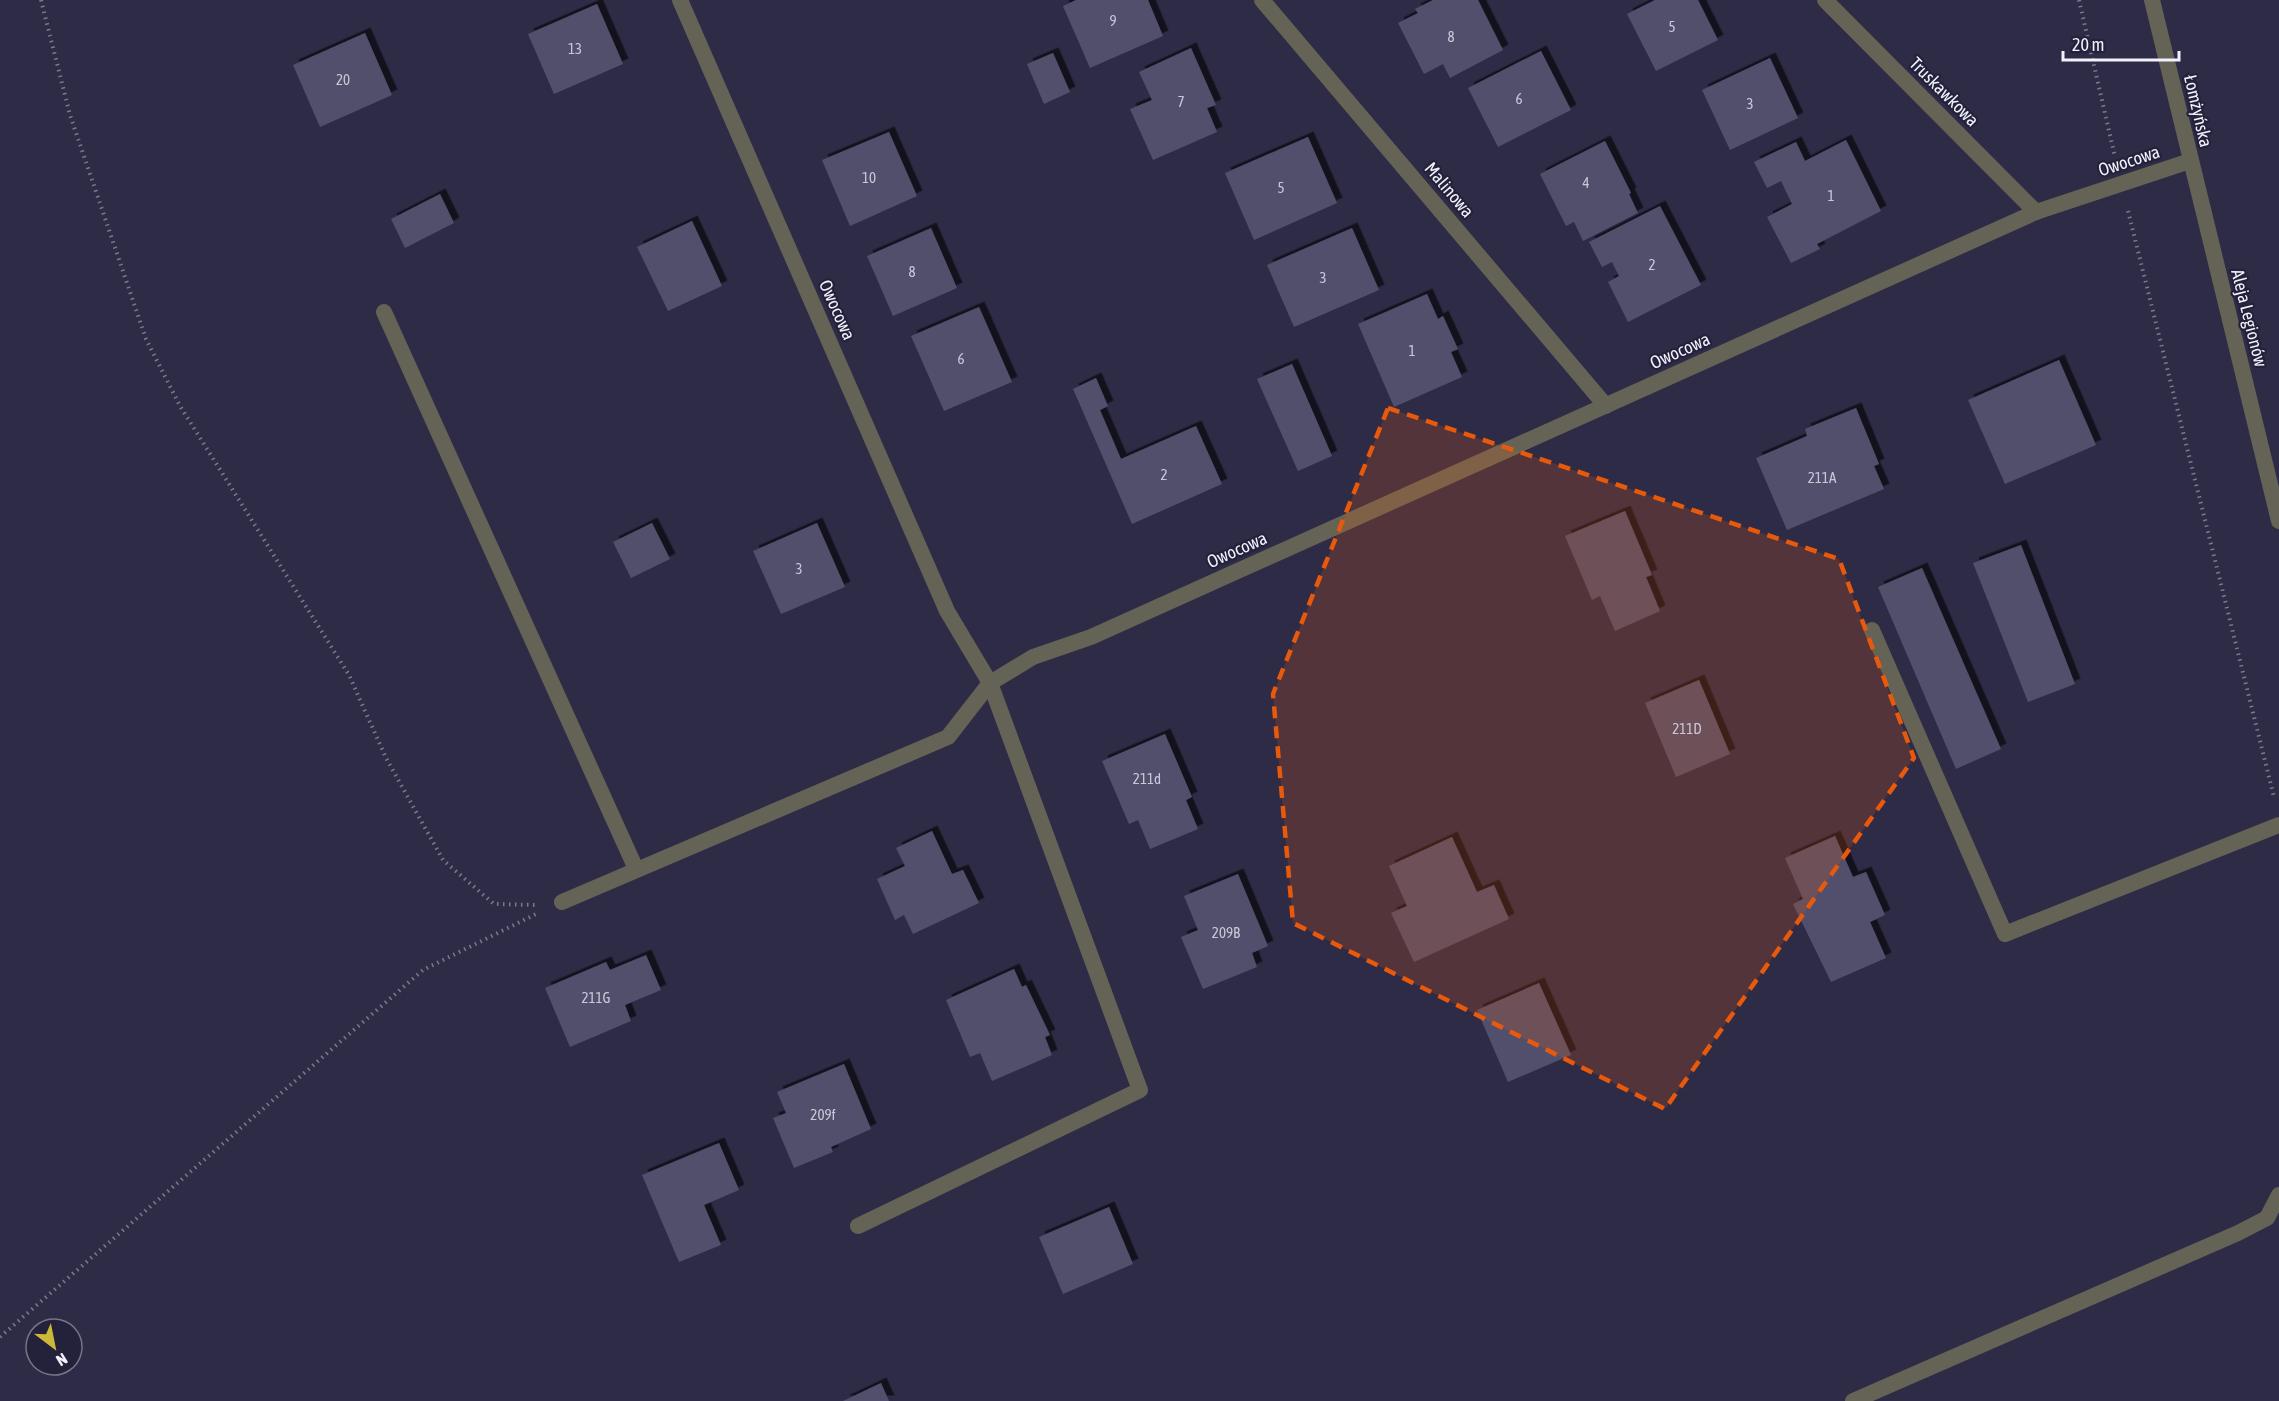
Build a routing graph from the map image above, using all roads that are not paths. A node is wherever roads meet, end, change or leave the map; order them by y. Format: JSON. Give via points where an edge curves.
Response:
{"nodes":[{"id":1,"x":680,"y":0,"type":"edge"},
{"id":2,"x":1262,"y":0,"type":"edge"},
{"id":3,"x":1825,"y":0,"type":"edge"},
{"id":4,"x":2152,"y":0,"type":"edge"},
{"id":5,"x":2190,"y":161,"type":"junction"},
{"id":6,"x":2036,"y":212,"type":"junction"},
{"id":7,"x":384,"y":312,"type":"dead end"},
{"id":8,"x":1606,"y":406,"type":"junction"},
{"id":9,"x":2279,"y":520,"type":"edge"},
{"id":10,"x":1872,"y":630,"type":"dead end"},
{"id":11,"x":990,"y":683,"type":"junction"},
{"id":12,"x":2279,"y":825,"type":"edge"},
{"id":13,"x":636,"y":869,"type":"junction"},
{"id":14,"x":562,"y":902,"type":"road end"},
{"id":15,"x":2279,"y":1195,"type":"edge"},
{"id":16,"x":858,"y":1226,"type":"dead end"},
{"id":17,"x":1853,"y":1401,"type":"edge"}],
"edges":[{"from":1,"to":11,"type":"street","name":"Owocowa","via":[[947,611]]},
{"from":2,"to":8,"type":"street","name":"Malinowa"},
{"from":3,"to":6,"type":"street","name":"Truskawkowa"},
{"from":4,"to":5,"type":"street","name":"Łomżyńska"},
{"from":5,"to":6,"type":"street","name":"Owocowa"},
{"from":5,"to":9,"type":"street","name":"Aleja Legionów"},
{"from":6,"to":8,"type":"street","name":"Owocowa"},
{"from":7,"to":13,"type":"street"},
{"from":8,"to":11,"type":"street","name":"Owocowa","via":[[1090,637],[1033,657]]},
{"from":10,"to":12,"type":"street","via":[[2005,934]]},
{"from":11,"to":13,"type":"street","via":[[948,737]]},
{"from":11,"to":16,"type":"street","via":[[1140,1090]]},
{"from":13,"to":14,"type":"street"},
{"from":15,"to":17,"type":"street","via":[[2266,1218],[2238,1233]]}]}
